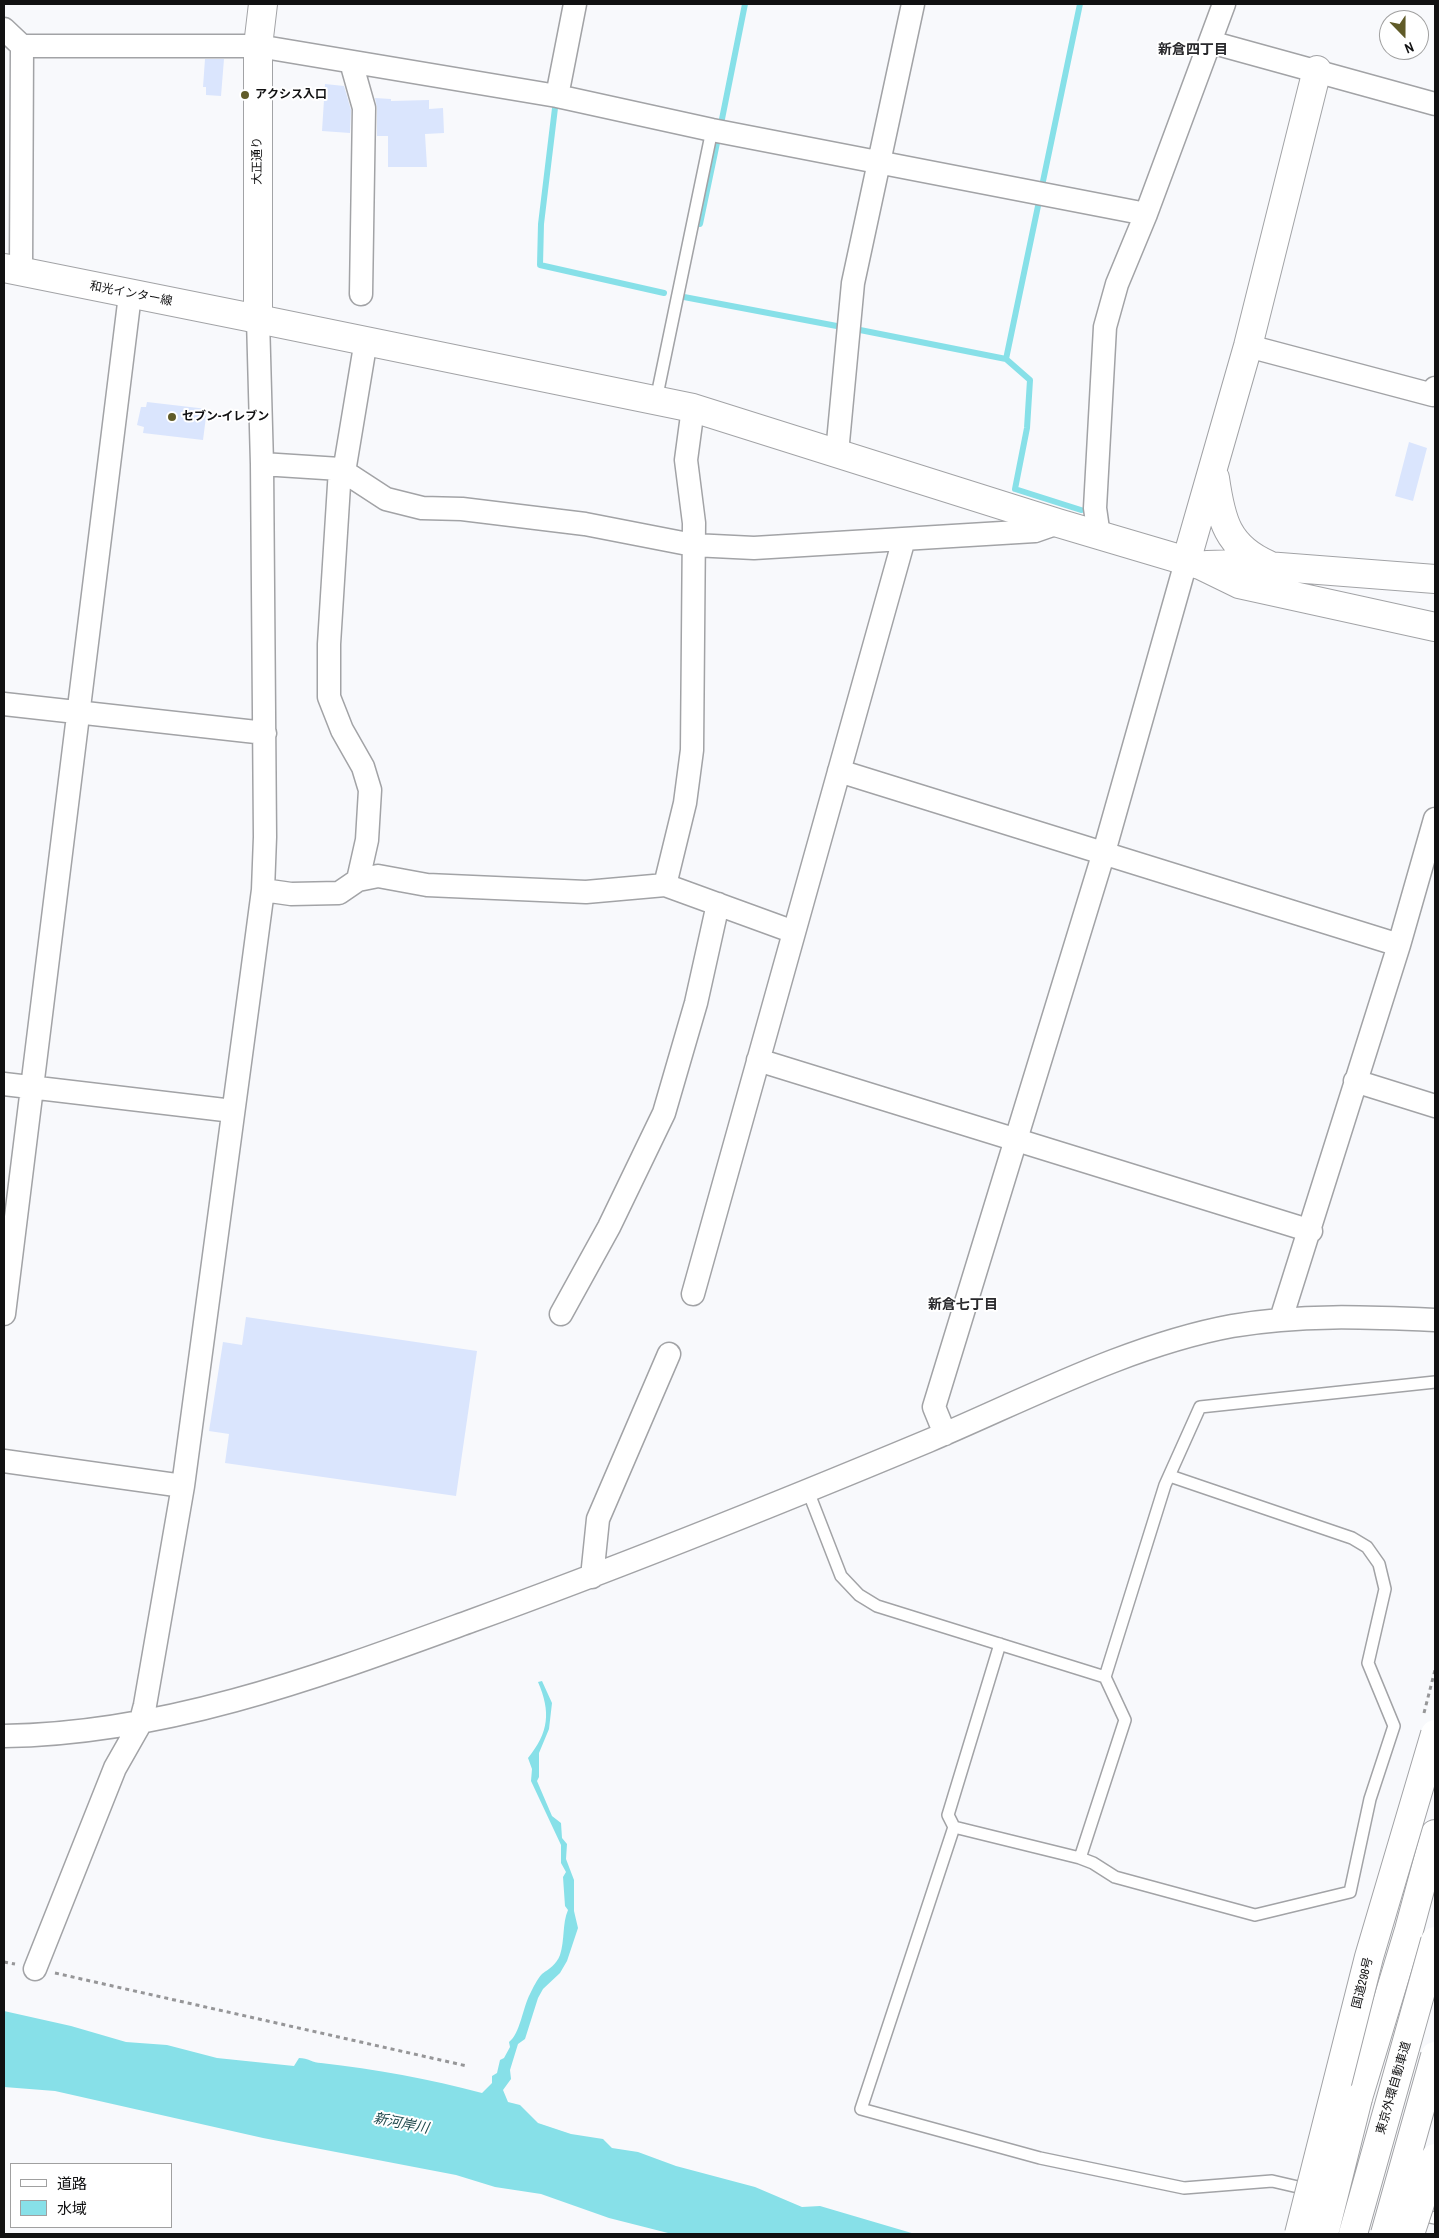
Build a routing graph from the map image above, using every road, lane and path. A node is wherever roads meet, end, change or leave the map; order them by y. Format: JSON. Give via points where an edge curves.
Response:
{"nodes":[{"id":1,"x":263,"y":4,"type":"edge"},
{"id":2,"x":575,"y":4,"type":"edge"},
{"id":3,"x":913,"y":4,"type":"edge"},
{"id":4,"x":1224,"y":4,"type":"edge"},
{"id":5,"x":4,"y":29,"type":"edge"},
{"id":6,"x":1210,"y":42,"type":"junction"},
{"id":7,"x":22,"y":46,"type":"junction"},
{"id":8,"x":258,"y":46,"type":"junction"},
{"id":9,"x":351,"y":62,"type":"junction"},
{"id":10,"x":1317,"y":70,"type":"junction"},
{"id":11,"x":557,"y":96,"type":"junction"},
{"id":12,"x":1435,"y":104,"type":"edge"},
{"id":13,"x":712,"y":130,"type":"junction"},
{"id":14,"x":880,"y":161,"type":"junction"},
{"id":15,"x":1146,"y":214,"type":"junction"},
{"id":16,"x":12,"y":270,"type":"edge"},
{"id":17,"x":130,"y":294,"type":"junction"},
{"id":18,"x":361,"y":294,"type":"dead end"},
{"id":19,"x":258,"y":319,"type":"junction"},
{"id":20,"x":366,"y":340,"type":"junction"},
{"id":21,"x":1248,"y":346,"type":"junction"},
{"id":22,"x":1435,"y":388,"type":"edge"},
{"id":23,"x":656,"y":400,"type":"junction"},
{"id":24,"x":693,"y":408,"type":"junction"},
{"id":25,"x":837,"y":453,"type":"junction"},
{"id":26,"x":262,"y":464,"type":"junction"},
{"id":27,"x":342,"y":470,"type":"junction"},
{"id":28,"x":1214,"y":471,"type":"junction"},
{"id":29,"x":1058,"y":523,"type":"junction"},
{"id":30,"x":1099,"y":536,"type":"junction"},
{"id":31,"x":904,"y":539,"type":"junction"},
{"id":32,"x":693,"y":545,"type":"junction"},
{"id":33,"x":1193,"y":563,"type":"junction"},
{"id":34,"x":1281,"y":568,"type":"junction"},
{"id":35,"x":1435,"y":579,"type":"edge"},
{"id":36,"x":1435,"y":627,"type":"edge"},
{"id":37,"x":4,"y":704,"type":"edge"},
{"id":38,"x":77,"y":713,"type":"junction"},
{"id":39,"x":265,"y":733,"type":"junction"},
{"id":40,"x":839,"y":771,"type":"junction"},
{"id":41,"x":1435,"y":819,"type":"edge"},
{"id":42,"x":1104,"y":852,"type":"junction"},
{"id":43,"x":358,"y":880,"type":"junction"},
{"id":44,"x":665,"y":885,"type":"junction"},
{"id":45,"x":263,"y":890,"type":"junction"},
{"id":46,"x":718,"y":904,"type":"junction"},
{"id":47,"x":794,"y":932,"type":"junction"},
{"id":48,"x":1399,"y":945,"type":"junction"},
{"id":49,"x":758,"y":1060,"type":"junction"},
{"id":50,"x":1355,"y":1081,"type":"junction"},
{"id":51,"x":4,"y":1084,"type":"edge"},
{"id":52,"x":32,"y":1088,"type":"junction"},
{"id":53,"x":1435,"y":1106,"type":"edge"},
{"id":54,"x":233,"y":1110,"type":"junction"},
{"id":55,"x":1016,"y":1140,"type":"junction"},
{"id":56,"x":1311,"y":1231,"type":"junction"},
{"id":57,"x":693,"y":1294,"type":"dead end"},
{"id":58,"x":4,"y":1314,"type":"edge"},
{"id":59,"x":561,"y":1314,"type":"dead end"},
{"id":60,"x":1281,"y":1319,"type":"junction"},
{"id":61,"x":1435,"y":1320,"type":"edge"},
{"id":62,"x":669,"y":1354,"type":"dead end"},
{"id":63,"x":1435,"y":1382,"type":"edge"},
{"id":64,"x":945,"y":1434,"type":"junction"},
{"id":65,"x":4,"y":1461,"type":"edge"},
{"id":66,"x":1170,"y":1476,"type":"junction"},
{"id":67,"x":183,"y":1486,"type":"junction"},
{"id":68,"x":808,"y":1491,"type":"junction"},
{"id":69,"x":592,"y":1576,"type":"junction"},
{"id":70,"x":1000,"y":1644,"type":"junction"},
{"id":71,"x":1105,"y":1677,"type":"junction"},
{"id":72,"x":140,"y":1724,"type":"junction"},
{"id":73,"x":1435,"y":1734,"type":"edge"},
{"id":74,"x":4,"y":1736,"type":"edge"},
{"id":75,"x":954,"y":1827,"type":"junction"},
{"id":76,"x":1435,"y":1834,"type":"edge"},
{"id":77,"x":1080,"y":1858,"type":"junction"},
{"id":78,"x":1435,"y":1941,"type":"edge"},
{"id":79,"x":4,"y":1962,"type":"edge"},
{"id":80,"x":35,"y":1969,"type":"junction"},
{"id":81,"x":1435,"y":2056,"type":"edge"},
{"id":82,"x":466,"y":2066,"type":"dead end"},
{"id":83,"x":1435,"y":2158,"type":"edge"},
{"id":84,"x":1435,"y":2218,"type":"edge"},
{"id":85,"x":1299,"y":2234,"type":"edge"},
{"id":86,"x":1324,"y":2234,"type":"edge"},
{"id":87,"x":1353,"y":2234,"type":"edge"},
{"id":88,"x":1385,"y":2234,"type":"edge"},
{"id":89,"x":1410,"y":2234,"type":"edge"}],
"edges":[{"from":1,"to":8,"type":"main road","name":"大正通り"},
{"from":2,"to":11,"type":"street"},
{"from":3,"to":14,"type":"street"},
{"from":4,"to":6,"type":"street"},
{"from":5,"to":7,"type":"street"},
{"from":6,"to":10,"type":"street"},
{"from":6,"to":15,"type":"street"},
{"from":7,"to":8,"type":"street"},
{"from":7,"to":16,"type":"street"},
{"from":8,"to":9,"type":"street"},
{"from":8,"to":19,"type":"main road","name":"大正通り"},
{"from":9,"to":11,"type":"street"},
{"from":9,"to":18,"type":"street","via":[[364,108]]},
{"from":10,"to":12,"type":"street"},
{"from":10,"to":21,"type":"main road"},
{"from":11,"to":13,"type":"street"},
{"from":13,"to":14,"type":"street"},
{"from":13,"to":23,"type":"lane"},
{"from":14,"to":15,"type":"street"},
{"from":14,"to":25,"type":"street","via":[[853,284]]},
{"from":15,"to":30,"type":"street","via":[[1117,284],[1105,327],[1095,508]]},
{"from":16,"to":17,"type":"main road","name":"和光インター線"},
{"from":17,"to":19,"type":"main road","name":"和光インター線"},
{"from":17,"to":38,"type":"street"},
{"from":19,"to":20,"type":"main road","name":"和光インター線"},
{"from":19,"to":26,"type":"street"},
{"from":20,"to":23,"type":"main road","name":"和光インター線"},
{"from":20,"to":27,"type":"street"},
{"from":21,"to":22,"type":"street","via":[[1433,395]]},
{"from":21,"to":28,"type":"main road"},
{"from":23,"to":24,"type":"main road","name":"和光インター線"},
{"from":24,"to":25,"type":"main road","name":"和光インター線"},
{"from":24,"to":32,"type":"street","via":[[686,460],[694,523]]},
{"from":25,"to":29,"type":"main road","name":"和光インター線"},
{"from":26,"to":27,"type":"street"},
{"from":26,"to":39,"type":"street"},
{"from":27,"to":32,"type":"street","via":[[386,499],[422,508],[462,509],[585,524]]},
{"from":27,"to":43,"type":"street","via":[[328,644],[329,697],[342,730],[363,767],[370,790],[367,840]]},
{"from":28,"to":33,"type":"main road"},
{"from":28,"to":34,"type":"main road","via":[[1221,516],[1233,540],[1260,561]]},
{"from":29,"to":30,"type":"main road","name":"和光インター線"},
{"from":29,"to":31,"type":"street","via":[[1035,532]]},
{"from":30,"to":33,"type":"main road","name":"和光インター線"},
{"from":31,"to":32,"type":"street","via":[[754,548]]},
{"from":31,"to":40,"type":"street"},
{"from":32,"to":44,"type":"street","via":[[692,750],[685,803]]},
{"from":33,"to":34,"type":"main road"},
{"from":33,"to":36,"type":"main road","via":[[1239,584]]},
{"from":33,"to":42,"type":"street"},
{"from":34,"to":35,"type":"main road"},
{"from":37,"to":38,"type":"street"},
{"from":38,"to":39,"type":"street"},
{"from":38,"to":52,"type":"street"},
{"from":39,"to":45,"type":"street"},
{"from":40,"to":42,"type":"street"},
{"from":40,"to":47,"type":"street"},
{"from":41,"to":48,"type":"street"},
{"from":42,"to":48,"type":"street"},
{"from":42,"to":55,"type":"street"},
{"from":43,"to":44,"type":"street","via":[[378,876],[427,885],[586,892]]},
{"from":43,"to":45,"type":"street","via":[[339,893],[291,894]]},
{"from":44,"to":46,"type":"street"},
{"from":45,"to":54,"type":"street"},
{"from":46,"to":47,"type":"street"},
{"from":46,"to":59,"type":"street","via":[[696,1004],[664,1113],[609,1227]]},
{"from":47,"to":49,"type":"street"},
{"from":48,"to":50,"type":"street"},
{"from":49,"to":55,"type":"street"},
{"from":49,"to":57,"type":"street"},
{"from":50,"to":53,"type":"street"},
{"from":50,"to":56,"type":"street"},
{"from":51,"to":52,"type":"street"},
{"from":52,"to":54,"type":"street"},
{"from":52,"to":58,"type":"street"},
{"from":54,"to":67,"type":"street"},
{"from":55,"to":56,"type":"street"},
{"from":55,"to":64,"type":"street","via":[[934,1407]]},
{"from":56,"to":60,"type":"street"},
{"from":60,"to":61,"type":"street","via":[[1316,1316]]},
{"from":60,"to":64,"type":"street","via":[[1231,1326],[1175,1340],[1086,1373]]},
{"from":62,"to":69,"type":"street","via":[[598,1519]]},
{"from":63,"to":66,"type":"lane","via":[[1200,1407]]},
{"from":64,"to":68,"type":"street"},
{"from":65,"to":67,"type":"street"},
{"from":66,"to":71,"type":"lane"},
{"from":66,"to":77,"type":"lane","via":[[1352,1538],[1367,1548],[1379,1564],[1385,1589],[1368,1663],[1394,1726],[1370,1799],[1350,1892],[1255,1915],[1115,1878]]},
{"from":67,"to":72,"type":"street","via":[[152,1673]]},
{"from":68,"to":69,"type":"street"},
{"from":68,"to":70,"type":"lane","via":[[841,1576],[860,1595],[877,1606]]},
{"from":69,"to":72,"type":"street","via":[[340,1668]]},
{"from":70,"to":71,"type":"lane"},
{"from":70,"to":75,"type":"lane","via":[[948,1815]]},
{"from":71,"to":77,"type":"lane","via":[[1125,1720]]},
{"from":72,"to":74,"type":"street","via":[[75,1733]]},
{"from":72,"to":80,"type":"street","via":[[115,1768]]},
{"from":73,"to":85,"type":"main road","name":"国道298号","bridge":true,"via":[[1369,1957]]},
{"from":75,"to":77,"type":"lane"},
{"from":75,"to":84,"type":"lane","via":[[860,2110],[1040,2158],[1184,2188],[1272,2181]]},
{"from":76,"to":86,"type":"main road","bridge":true,"via":[[1358,2098]]},
{"from":78,"to":87,"type":"main road","name":"東京外環自動車道","bridge":true},
{"from":79,"to":80,"type":"path"},
{"from":80,"to":82,"type":"path"},
{"from":81,"to":88,"type":"main road","bridge":true},
{"from":83,"to":89,"type":"main road","bridge":true}]}
